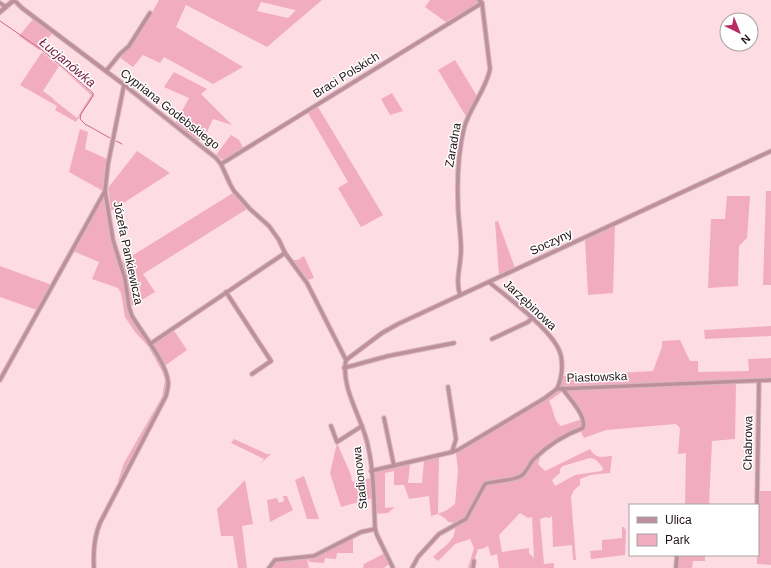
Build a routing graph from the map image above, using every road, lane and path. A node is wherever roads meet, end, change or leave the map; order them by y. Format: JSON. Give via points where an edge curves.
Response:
{"nodes":[{"id":1,"x":14,"y":0,"type":"edge"},
{"id":2,"x":480,"y":2,"type":"edge"},
{"id":3,"x":0,"y":3,"type":"edge"},
{"id":4,"x":6,"y":7,"type":"junction"},
{"id":5,"x":0,"y":12,"type":"edge"},
{"id":6,"x":150,"y":13,"type":"dead end"},
{"id":7,"x":106,"y":71,"type":"junction"},
{"id":8,"x":124,"y":85,"type":"junction"},
{"id":9,"x":771,"y":151,"type":"edge"},
{"id":10,"x":222,"y":164,"type":"junction"},
{"id":11,"x":105,"y":191,"type":"junction"},
{"id":12,"x":285,"y":253,"type":"junction"},
{"id":13,"x":490,"y":282,"type":"junction"},
{"id":14,"x":226,"y":292,"type":"junction"},
{"id":15,"x":460,"y":295,"type":"junction"},
{"id":16,"x":532,"y":318,"type":"junction"},
{"id":17,"x":492,"y":338,"type":"dead end"},
{"id":18,"x":454,"y":343,"type":"dead end"},
{"id":19,"x":150,"y":344,"type":"junction"},
{"id":20,"x":346,"y":360,"type":"junction"},
{"id":21,"x":344,"y":368,"type":"junction"},
{"id":22,"x":252,"y":374,"type":"dead end"},
{"id":23,"x":0,"y":380,"type":"edge"},
{"id":24,"x":771,"y":380,"type":"edge"},
{"id":25,"x":759,"y":381,"type":"junction"},
{"id":26,"x":448,"y":387,"type":"dead end"},
{"id":27,"x":562,"y":388,"type":"junction"},
{"id":28,"x":557,"y":389,"type":"junction"},
{"id":29,"x":384,"y":418,"type":"dead end"},
{"id":30,"x":331,"y":426,"type":"dead end"},
{"id":31,"x":362,"y":426,"type":"junction"},
{"id":32,"x":452,"y":452,"type":"junction"},
{"id":33,"x":394,"y":466,"type":"junction"},
{"id":34,"x":371,"y":471,"type":"junction"},
{"id":35,"x":757,"y":504,"type":"edge"},
{"id":36,"x":375,"y":529,"type":"junction"},
{"id":37,"x":677,"y":556,"type":"edge"},
{"id":38,"x":474,"y":561,"type":"dead end"},
{"id":39,"x":94,"y":568,"type":"edge"},
{"id":40,"x":269,"y":568,"type":"edge"},
{"id":41,"x":393,"y":568,"type":"edge"},
{"id":42,"x":412,"y":568,"type":"edge"},
{"id":43,"x":473,"y":568,"type":"edge"},
{"id":44,"x":676,"y":568,"type":"edge"}],
"edges":[{"from":1,"to":4,"type":"street"},
{"from":1,"to":7,"type":"street","name":"Cypriana Godebskiego"},
{"from":2,"to":10,"type":"street","name":"Braci Polskich"},
{"from":2,"to":15,"type":"street","name":"Zaradna","via":[[490,69],[488,80],[465,126],[460,147]]},
{"from":3,"to":4,"type":"street"},
{"from":4,"to":5,"type":"street"},
{"from":6,"to":7,"type":"street","via":[[129,46]]},
{"from":7,"to":8,"type":"street","name":"Cypriana Godebskiego"},
{"from":8,"to":10,"type":"street","name":"Cypriana Godebskiego"},
{"from":8,"to":11,"type":"street","name":"Józefa Pankiewicza"},
{"from":9,"to":13,"type":"street","name":"Soczyny"},
{"from":10,"to":12,"type":"street","name":"Cypriana Godebskiego","via":[[230,184],[250,209],[269,226],[280,240]]},
{"from":11,"to":19,"type":"street","name":"Józefa Pankiewicza","via":[[113,240],[125,279],[129,307]]},
{"from":11,"to":23,"type":"street"},
{"from":12,"to":14,"type":"street"},
{"from":12,"to":20,"type":"street","name":"Cypriana Godebskiego","via":[[307,283]]},
{"from":13,"to":15,"type":"street","name":"Soczyny"},
{"from":13,"to":16,"type":"street","name":"Jarzębinowa"},
{"from":14,"to":19,"type":"street"},
{"from":14,"to":22,"type":"street","via":[[271,361]]},
{"from":15,"to":20,"type":"street","name":"Soczyny","via":[[382,333]]},
{"from":16,"to":17,"type":"street"},
{"from":16,"to":28,"type":"street","name":"Jarzębinowa","via":[[556,344],[561,356],[560,382]]},
{"from":18,"to":21,"type":"street"},
{"from":19,"to":39,"type":"street","name":"Józefa Pankiewicza","via":[[165,367],[168,380],[166,396],[100,523],[95,536]]},
{"from":20,"to":21,"type":"street","name":"Stadionowa"},
{"from":21,"to":31,"type":"street","name":"Stadionowa","via":[[349,391]]},
{"from":24,"to":25,"type":"street","name":"Piastowska"},
{"from":25,"to":27,"type":"street","name":"Piastowska"},
{"from":25,"to":35,"type":"street","name":"Chabrowa"},
{"from":26,"to":32,"type":"street","via":[[456,439]]},
{"from":27,"to":28,"type":"street","name":"Piastowska"},
{"from":27,"to":42,"type":"street","via":[[582,418],[583,428],[552,444],[519,477],[485,484],[466,519],[439,534],[418,557]]},
{"from":28,"to":32,"type":"street","name":"Piastowska"},
{"from":29,"to":33,"type":"street"},
{"from":30,"to":31,"type":"street","via":[[337,442]]},
{"from":31,"to":34,"type":"street","name":"Stadionowa","via":[[368,444]]},
{"from":32,"to":33,"type":"street","name":"Piastowska"},
{"from":33,"to":34,"type":"street","name":"Piastowska"},
{"from":34,"to":36,"type":"street","name":"Stadionowa"},
{"from":36,"to":40,"type":"street","via":[[361,532],[314,556],[276,560]]},
{"from":36,"to":41,"type":"street","name":"Stadionowa"},
{"from":37,"to":44,"type":"street"},
{"from":38,"to":43,"type":"street"}]}
